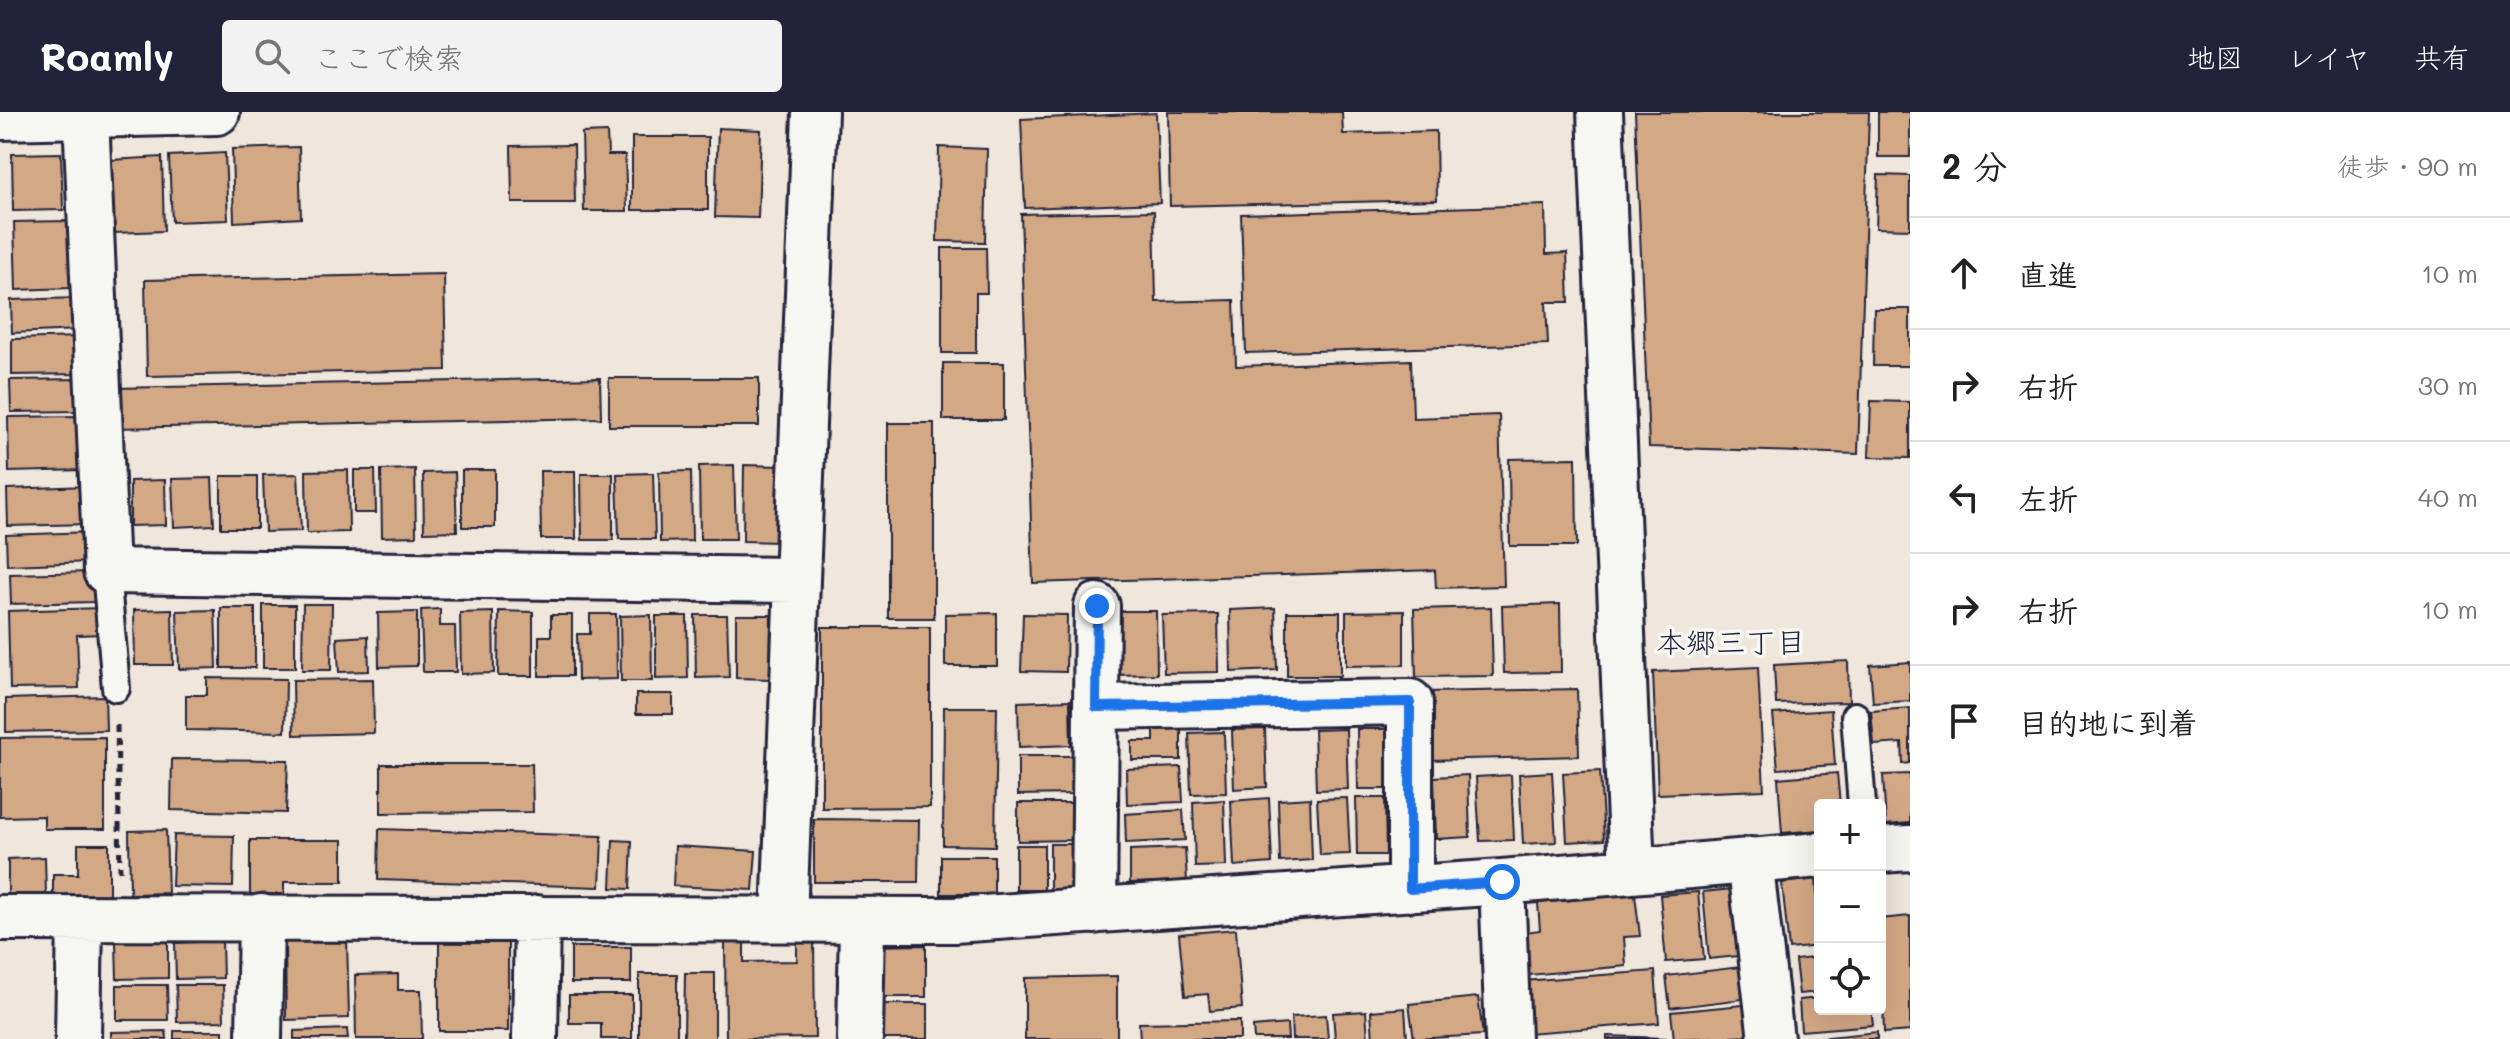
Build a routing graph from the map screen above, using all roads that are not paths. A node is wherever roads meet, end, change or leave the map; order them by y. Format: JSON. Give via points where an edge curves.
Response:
{"nodes":[{"id":1,"x":217,"y":112,"type":"edge"},
{"id":2,"x":815,"y":112,"type":"edge"},
{"id":3,"x":1600,"y":112,"type":"edge"},
{"id":4,"x":86,"y":116,"type":"junction"},
{"id":5,"x":0,"y":117,"type":"edge"},
{"id":6,"x":106,"y":571,"type":"junction"},
{"id":7,"x":794,"y":580,"type":"junction"},
{"id":8,"x":1097,"y":606,"type":"dead end"},
{"id":9,"x":116,"y":688,"type":"road end"},
{"id":10,"x":1096,"y":707,"type":"junction"},
{"id":11,"x":1855,"y":716,"type":"dead end"},
{"id":12,"x":1862,"y":799,"type":"edge"},
{"id":13,"x":1910,"y":848,"type":"edge"},
{"id":14,"x":1886,"y":850,"type":"edge"},
{"id":15,"x":1814,"y":855,"type":"edge"},
{"id":16,"x":1750,"y":860,"type":"junction"},
{"id":17,"x":1632,"y":870,"type":"junction"},
{"id":18,"x":1502,"y":882,"type":"junction"},
{"id":19,"x":1410,"y":889,"type":"junction"},
{"id":20,"x":1094,"y":911,"type":"junction"},
{"id":21,"x":261,"y":917,"type":"junction"},
{"id":22,"x":0,"y":918,"type":"edge"},
{"id":23,"x":101,"y":918,"type":"junction"},
{"id":24,"x":537,"y":918,"type":"junction"},
{"id":25,"x":784,"y":919,"type":"junction"},
{"id":26,"x":862,"y":920,"type":"junction"},
{"id":27,"x":78,"y":1039,"type":"edge"},
{"id":28,"x":259,"y":1039,"type":"edge"},
{"id":29,"x":535,"y":1039,"type":"edge"},
{"id":30,"x":860,"y":1039,"type":"edge"},
{"id":31,"x":1508,"y":1039,"type":"edge"},
{"id":32,"x":1771,"y":1039,"type":"edge"}],
"edges":[{"from":1,"to":4,"type":"street"},
{"from":2,"to":7,"type":"street"},
{"from":3,"to":17,"type":"street"},
{"from":4,"to":5,"type":"street"},
{"from":4,"to":6,"type":"street"},
{"from":6,"to":7,"type":"street"},
{"from":6,"to":9,"type":"lane"},
{"from":7,"to":25,"type":"street"},
{"from":8,"to":10,"type":"street"},
{"from":10,"to":19,"type":"street","via":[[1410,702]]},
{"from":10,"to":20,"type":"street"},
{"from":11,"to":12,"type":"lane"},
{"from":13,"to":14,"type":"street"},
{"from":15,"to":16,"type":"street"},
{"from":16,"to":17,"type":"street"},
{"from":16,"to":32,"type":"street"},
{"from":17,"to":18,"type":"street"},
{"from":18,"to":19,"type":"street"},
{"from":18,"to":31,"type":"street"},
{"from":19,"to":20,"type":"street"},
{"from":20,"to":26,"type":"street"},
{"from":21,"to":23,"type":"street"},
{"from":21,"to":24,"type":"street"},
{"from":21,"to":28,"type":"street"},
{"from":22,"to":23,"type":"street"},
{"from":23,"to":27,"type":"street"},
{"from":24,"to":25,"type":"street"},
{"from":24,"to":29,"type":"street"},
{"from":25,"to":26,"type":"street"},
{"from":26,"to":30,"type":"street"}]}
